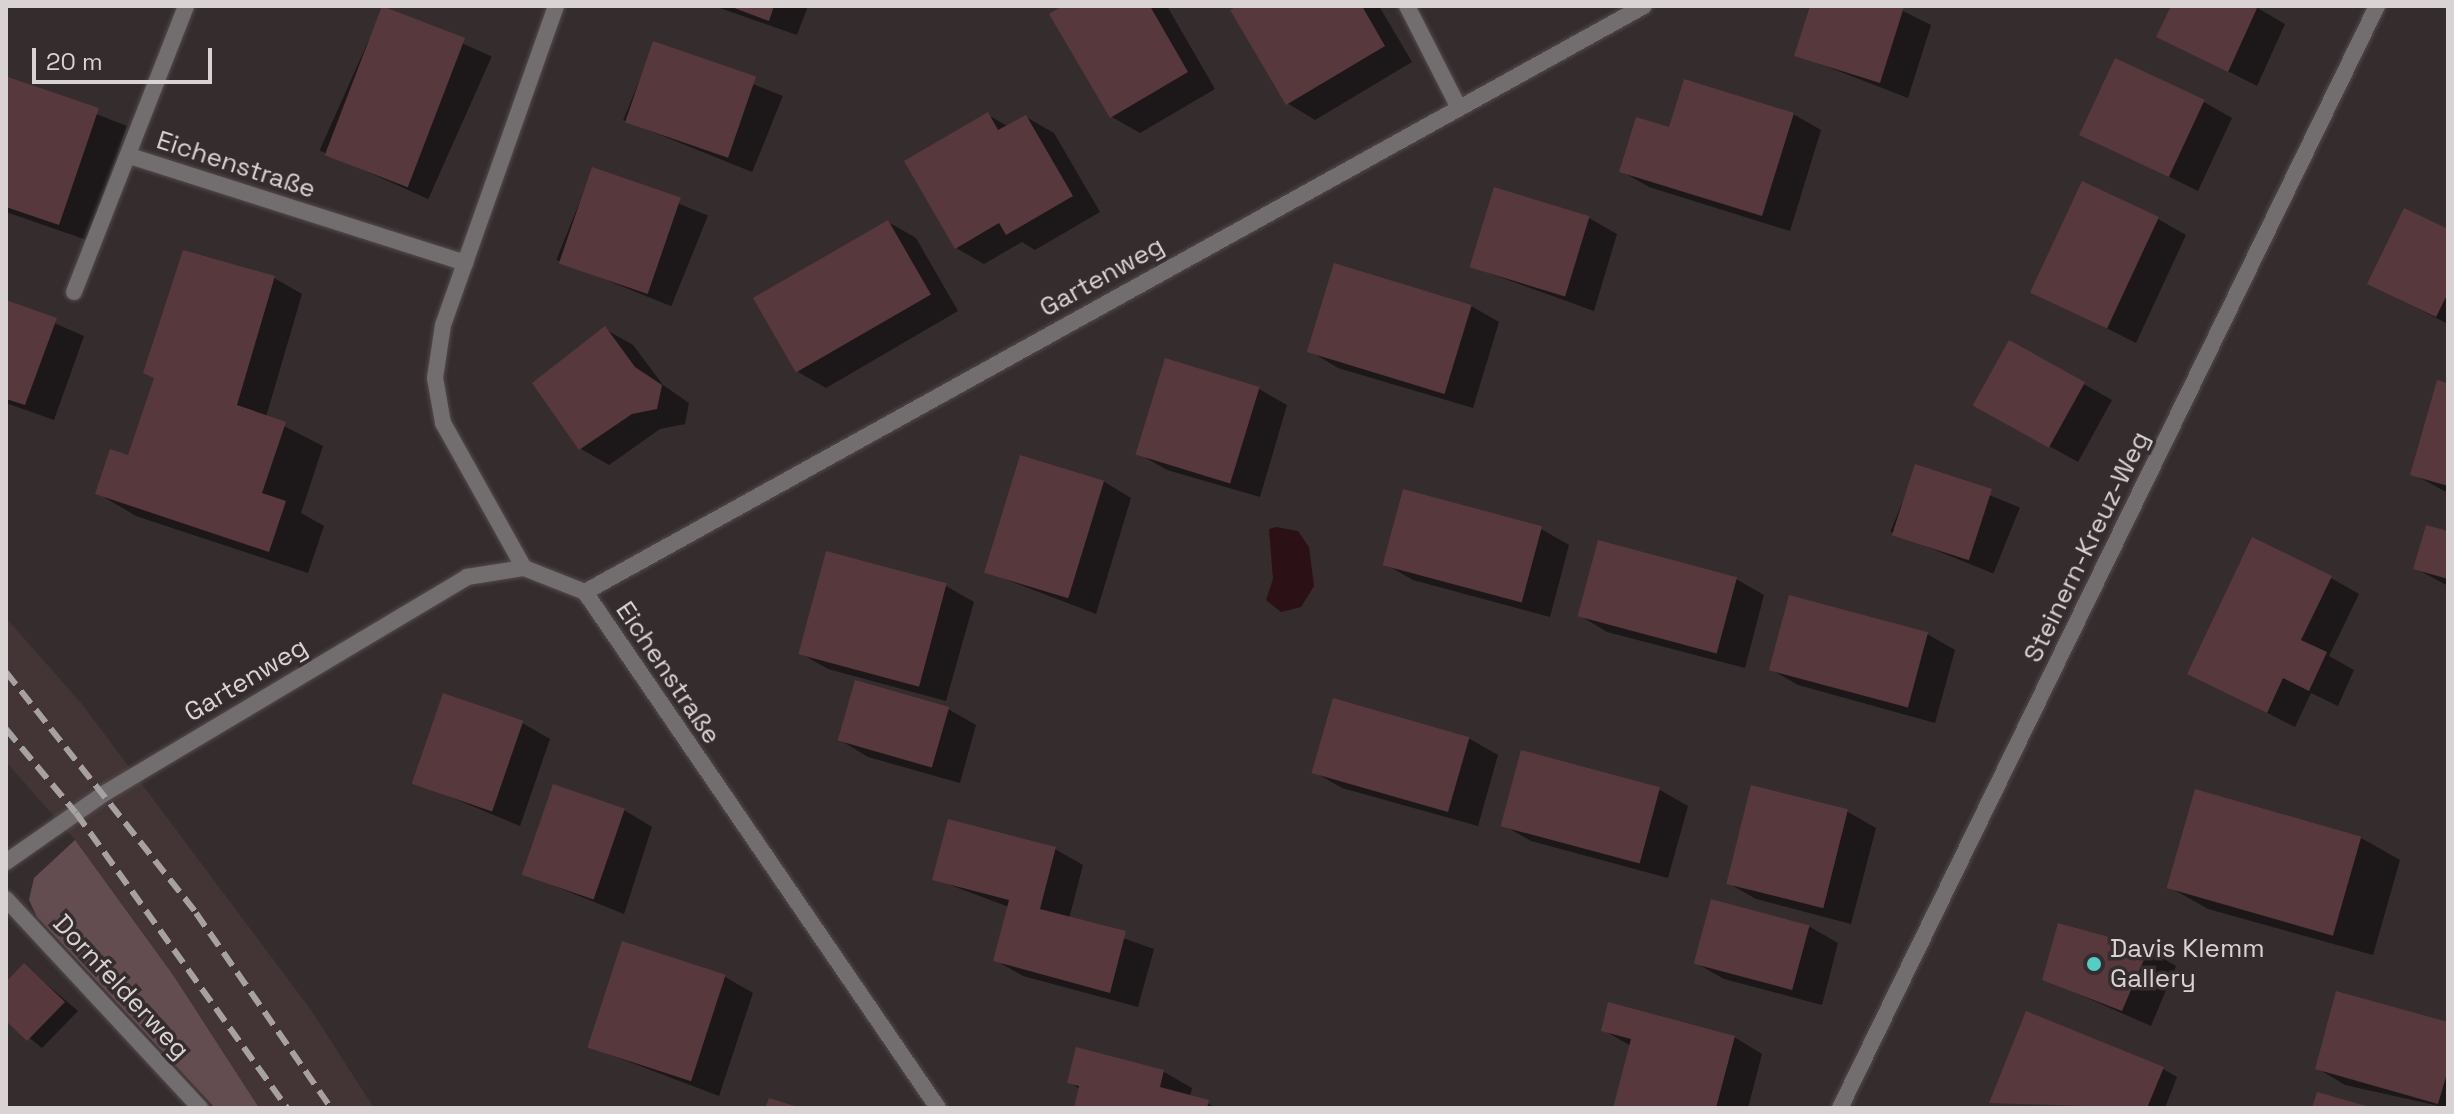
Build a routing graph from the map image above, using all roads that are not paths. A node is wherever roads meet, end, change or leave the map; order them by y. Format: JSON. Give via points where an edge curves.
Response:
{"nodes":[{"id":1,"x":186,"y":6,"type":"edge"},
{"id":2,"x":556,"y":6,"type":"edge"},
{"id":3,"x":1407,"y":6,"type":"edge"},
{"id":4,"x":1644,"y":6,"type":"edge"},
{"id":5,"x":2377,"y":6,"type":"edge"},
{"id":6,"x":1458,"y":106,"type":"junction"},
{"id":7,"x":130,"y":156,"type":"junction"},
{"id":8,"x":465,"y":263,"type":"junction"},
{"id":9,"x":74,"y":292,"type":"dead end"},
{"id":10,"x":524,"y":568,"type":"junction"},
{"id":11,"x":585,"y":592,"type":"junction"},
{"id":12,"x":6,"y":862,"type":"edge"},
{"id":13,"x":6,"y":899,"type":"edge"},
{"id":14,"x":200,"y":1108,"type":"edge"},
{"id":15,"x":938,"y":1108,"type":"edge"},
{"id":16,"x":1840,"y":1108,"type":"edge"}],
"edges":[{"from":1,"to":7,"type":"street","name":"Eichenstraße"},
{"from":2,"to":8,"type":"street"},
{"from":3,"to":6,"type":"street"},
{"from":4,"to":6,"type":"street","name":"Gartenweg"},
{"from":5,"to":16,"type":"street","name":"Steinern-Kreuz-Weg"},
{"from":6,"to":11,"type":"street","name":"Gartenweg"},
{"from":7,"to":8,"type":"street","name":"Eichenstraße"},
{"from":7,"to":9,"type":"street","name":"Eichenstraße"},
{"from":8,"to":10,"type":"street","via":[[443,325],[435,378],[443,423]]},
{"from":10,"to":11,"type":"street","name":"Eichenstraße"},
{"from":10,"to":12,"type":"street","name":"Gartenweg","via":[[467,577],[105,793]]},
{"from":11,"to":15,"type":"street","name":"Eichenstraße"},
{"from":13,"to":14,"type":"street","name":"Dornfelderweg"}]}
